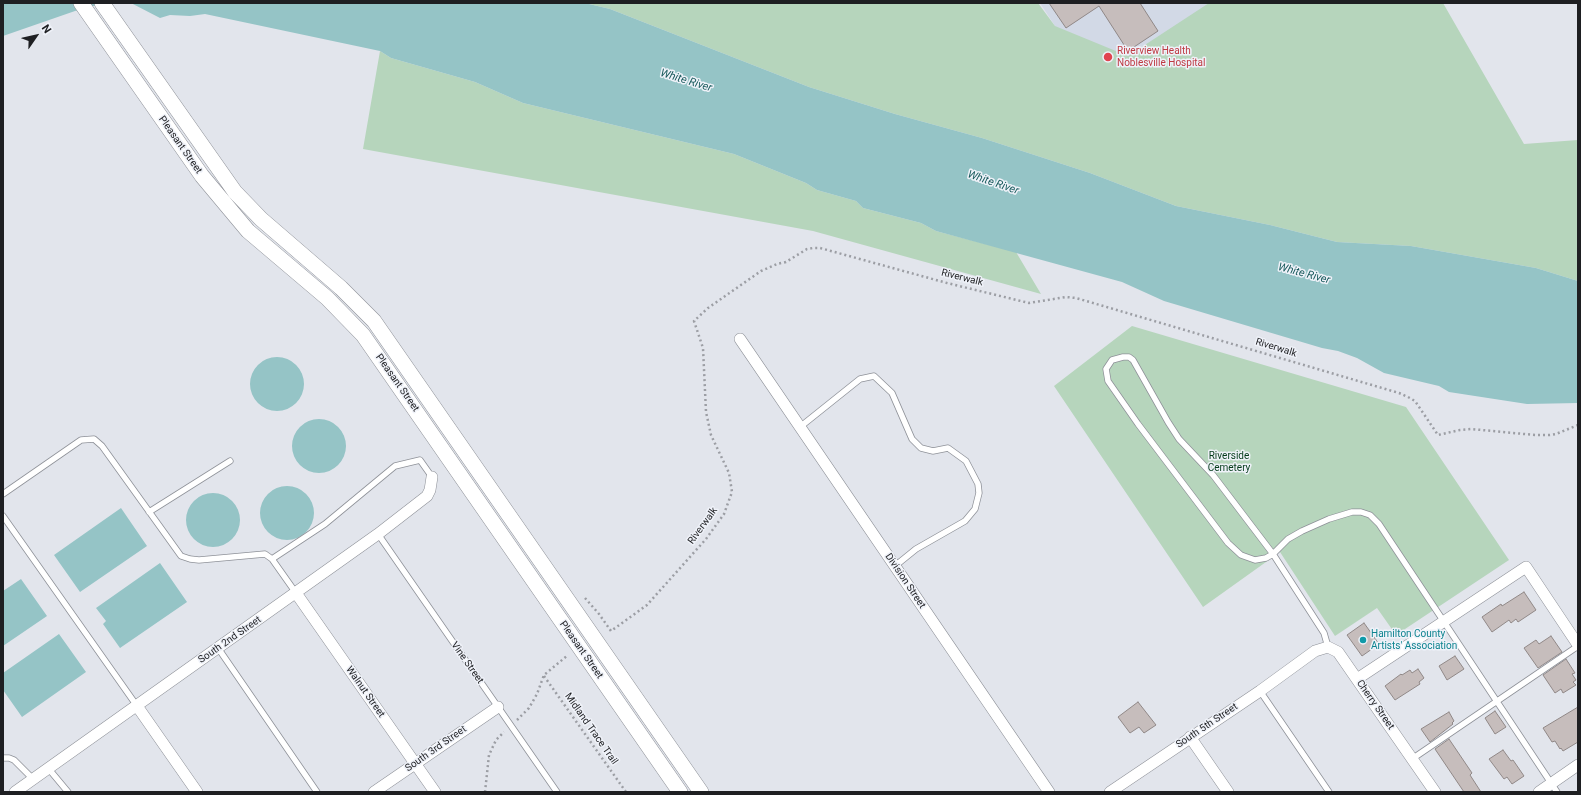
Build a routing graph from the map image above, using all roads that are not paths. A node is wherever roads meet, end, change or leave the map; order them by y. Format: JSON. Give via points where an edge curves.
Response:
{"nodes":[{"id":1,"x":81,"y":3,"type":"edge"},
{"id":2,"x":102,"y":3,"type":"edge"},
{"id":3,"x":740,"y":339,"type":"dead end"},
{"id":4,"x":800,"y":427,"type":"junction"},
{"id":5,"x":230,"y":461,"type":"dead end"},
{"id":6,"x":432,"y":477,"type":"joint"},
{"id":7,"x":3,"y":494,"type":"edge"},
{"id":8,"x":149,"y":512,"type":"junction"},
{"id":9,"x":3,"y":516,"type":"edge"},
{"id":10,"x":378,"y":534,"type":"junction"},
{"id":11,"x":1273,"y":554,"type":"junction"},
{"id":12,"x":272,"y":559,"type":"junction"},
{"id":13,"x":895,"y":566,"type":"junction"},
{"id":14,"x":296,"y":593,"type":"junction"},
{"id":15,"x":1443,"y":622,"type":"junction"},
{"id":16,"x":1578,"y":645,"type":"edge"},
{"id":17,"x":1328,"y":647,"type":"junction"},
{"id":18,"x":218,"y":648,"type":"junction"},
{"id":19,"x":1357,"y":679,"type":"junction"},
{"id":20,"x":1260,"y":691,"type":"junction"},
{"id":21,"x":1497,"y":701,"type":"junction"},
{"id":22,"x":137,"y":706,"type":"junction"},
{"id":23,"x":498,"y":707,"type":"junction"},
{"id":24,"x":1190,"y":737,"type":"junction"},
{"id":25,"x":3,"y":758,"type":"edge"},
{"id":26,"x":1412,"y":759,"type":"junction"},
{"id":27,"x":415,"y":763,"type":"junction"},
{"id":28,"x":1578,"y":765,"type":"edge"},
{"id":29,"x":48,"y":768,"type":"junction"},
{"id":30,"x":33,"y":779,"type":"junction"},
{"id":31,"x":1554,"y":788,"type":"edge"},
{"id":32,"x":14,"y":792,"type":"edge"},
{"id":33,"x":68,"y":792,"type":"edge"},
{"id":34,"x":197,"y":792,"type":"edge"},
{"id":35,"x":317,"y":792,"type":"edge"},
{"id":36,"x":374,"y":792,"type":"edge"},
{"id":37,"x":435,"y":792,"type":"edge"},
{"id":38,"x":557,"y":792,"type":"edge"},
{"id":39,"x":680,"y":792,"type":"edge"},
{"id":40,"x":701,"y":792,"type":"edge"},
{"id":41,"x":1049,"y":792,"type":"edge"},
{"id":42,"x":1110,"y":792,"type":"edge"},
{"id":43,"x":1228,"y":792,"type":"edge"},
{"id":44,"x":1329,"y":792,"type":"edge"},
{"id":45,"x":1435,"y":792,"type":"edge"},
{"id":46,"x":1538,"y":792,"type":"edge"}],
"edges":[{"from":1,"to":39,"type":"street","name":"Pleasant Street","via":[[202,176],[248,231],[327,298],[363,335]]},
{"from":2,"to":40,"type":"street","name":"Pleasant Street","via":[[235,192],[261,219],[341,288],[374,321]]},
{"from":3,"to":4,"type":"street","name":"Division Street"},
{"from":4,"to":13,"type":"street","name":"Division Street"},
{"from":4,"to":13,"type":"lane","via":[[860,379],[874,376],[892,393],[912,439],[921,448],[933,451],[948,448],[966,461],[978,484],[979,493],[975,509],[965,521],[916,549]]},
{"from":5,"to":8,"type":"lane"},
{"from":6,"to":10,"type":"street","name":"South 2nd Street","via":[[427,496]]},
{"from":6,"to":12,"type":"lane","via":[[420,460],[395,466],[325,524]]},
{"from":7,"to":8,"type":"lane","via":[[80,440],[94,439],[102,446]]},
{"from":8,"to":12,"type":"lane","via":[[174,548],[186,558],[199,560],[265,554]]},
{"from":9,"to":22,"type":"lane"},
{"from":10,"to":14,"type":"street","name":"South 2nd Street"},
{"from":10,"to":23,"type":"lane","name":"Vine Street"},
{"from":11,"to":11,"type":"lane","via":[[1213,475],[1179,439],[1133,360],[1129,357],[1112,360],[1106,370],[1108,381],[1228,543],[1240,555],[1254,560]]},
{"from":11,"to":15,"type":"lane","via":[[1288,539],[1330,519],[1352,512],[1370,515],[1379,524]]},
{"from":11,"to":17,"type":"lane","via":[[1324,633]]},
{"from":12,"to":14,"type":"lane"},
{"from":13,"to":41,"type":"street","name":"Division Street"},
{"from":14,"to":18,"type":"street","name":"South 2nd Street"},
{"from":14,"to":27,"type":"street","name":"Walnut Street"},
{"from":15,"to":16,"type":"street","via":[[1526,567]]},
{"from":15,"to":19,"type":"street"},
{"from":15,"to":21,"type":"lane"},
{"from":16,"to":21,"type":"lane"},
{"from":17,"to":19,"type":"street","name":"Cherry Street","via":[[1338,652]]},
{"from":17,"to":20,"type":"street","name":"South 5th Street","via":[[1302,659]]},
{"from":18,"to":22,"type":"street","name":"South 2nd Street"},
{"from":18,"to":35,"type":"lane"},
{"from":19,"to":26,"type":"street","name":"Cherry Street"},
{"from":20,"to":24,"type":"street","name":"South 5th Street"},
{"from":20,"to":44,"type":"lane"},
{"from":21,"to":26,"type":"lane"},
{"from":21,"to":31,"type":"lane"},
{"from":22,"to":29,"type":"street","name":"South 2nd Street"},
{"from":22,"to":34,"type":"street"},
{"from":23,"to":27,"type":"street","name":"South 3rd Street"},
{"from":23,"to":38,"type":"lane","name":"Vine Street"},
{"from":24,"to":42,"type":"street","name":"South 5th Street"},
{"from":24,"to":43,"type":"street"},
{"from":25,"to":30,"type":"lane","via":[[14,760]]},
{"from":26,"to":45,"type":"street","name":"Cherry Street"},
{"from":27,"to":36,"type":"street","name":"South 3rd Street"},
{"from":27,"to":37,"type":"street","name":"Walnut Street"},
{"from":28,"to":31,"type":"street"},
{"from":29,"to":30,"type":"street","name":"South 2nd Street"},
{"from":29,"to":33,"type":"lane"},
{"from":30,"to":32,"type":"street","name":"South 2nd Street"},
{"from":31,"to":46,"type":"street"}]}
